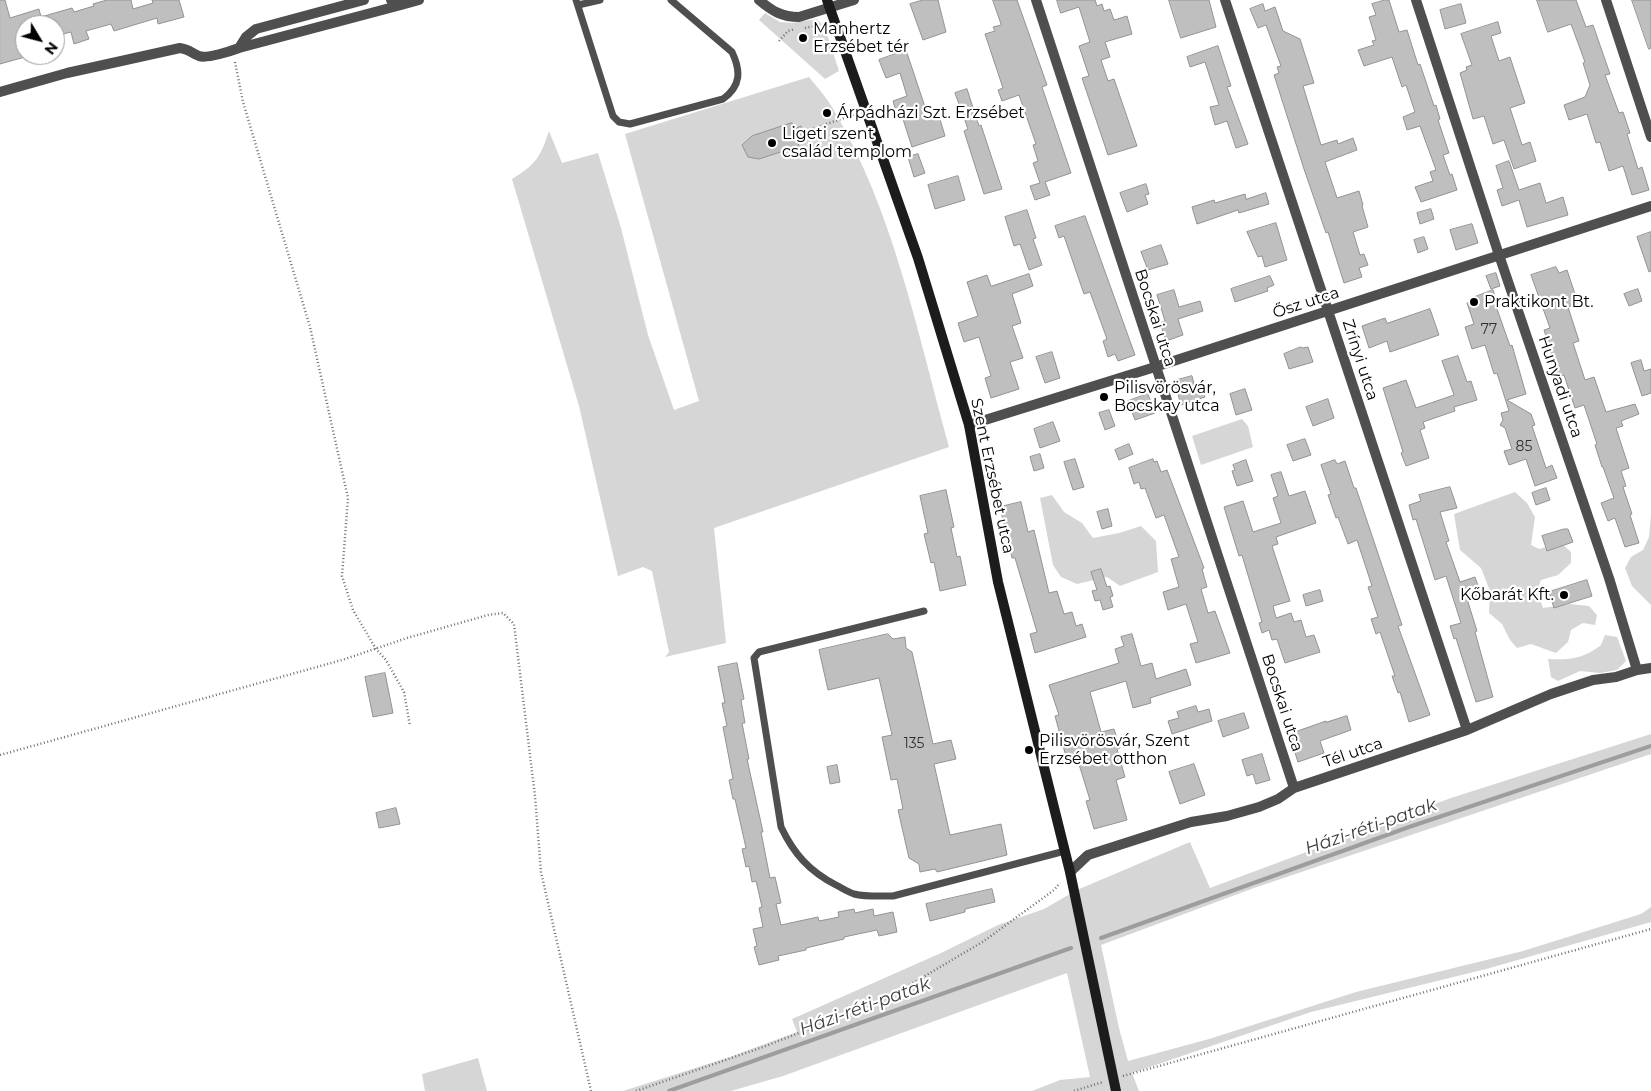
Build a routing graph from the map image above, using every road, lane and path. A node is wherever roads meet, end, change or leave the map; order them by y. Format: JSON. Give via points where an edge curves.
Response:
{"nodes":[{"id":1,"x":364,"y":0,"type":"edge"},
{"id":2,"x":391,"y":0,"type":"edge"},
{"id":3,"x":419,"y":0,"type":"edge"},
{"id":4,"x":600,"y":0,"type":"edge"},
{"id":5,"x":671,"y":0,"type":"edge"},
{"id":6,"x":759,"y":0,"type":"edge"},
{"id":7,"x":854,"y":0,"type":"edge"},
{"id":8,"x":1036,"y":0,"type":"edge"},
{"id":9,"x":1225,"y":0,"type":"edge"},
{"id":10,"x":1416,"y":0,"type":"edge"},
{"id":11,"x":1606,"y":0,"type":"edge"},
{"id":12,"x":577,"y":3,"type":"edge"},
{"id":13,"x":828,"y":4,"type":"edge"},
{"id":14,"x":401,"y":5,"type":"junction"},
{"id":15,"x":236,"y":49,"type":"junction"},
{"id":16,"x":0,"y":92,"type":"edge"},
{"id":17,"x":858,"y":114,"type":"dead end"},
{"id":18,"x":803,"y":132,"type":"dead end"},
{"id":19,"x":1651,"y":137,"type":"edge"},
{"id":20,"x":1651,"y":206,"type":"edge"},
{"id":21,"x":1499,"y":255,"type":"junction"},
{"id":22,"x":1328,"y":311,"type":"junction"},
{"id":23,"x":1156,"y":367,"type":"junction"},
{"id":24,"x":969,"y":424,"type":"junction"},
{"id":25,"x":924,"y":611,"type":"dead end"},
{"id":26,"x":376,"y":650,"type":"junction"},
{"id":27,"x":1651,"y":668,"type":"edge"},
{"id":28,"x":1637,"y":670,"type":"junction"},
{"id":29,"x":410,"y":726,"type":"dead end"},
{"id":30,"x":1466,"y":730,"type":"junction"},
{"id":31,"x":0,"y":754,"type":"edge"},
{"id":32,"x":1294,"y":788,"type":"junction"},
{"id":33,"x":1065,"y":852,"type":"junction"},
{"id":34,"x":1070,"y":872,"type":"junction"},
{"id":35,"x":1651,"y":929,"type":"edge"},
{"id":36,"x":1113,"y":1078,"type":"junction"},
{"id":37,"x":591,"y":1091,"type":"edge"},
{"id":38,"x":636,"y":1091,"type":"edge"},
{"id":39,"x":1074,"y":1091,"type":"edge"},
{"id":40,"x":1116,"y":1091,"type":"edge"}],
"edges":[{"from":1,"to":15,"type":"street","via":[[256,29]]},
{"from":2,"to":14,"type":"street"},
{"from":3,"to":14,"type":"street"},
{"from":4,"to":12,"type":"lane"},
{"from":5,"to":12,"type":"lane","via":[[732,52],[736,60],[737,82],[723,99],[630,124],[619,122],[614,116]]},
{"from":6,"to":13,"type":"street","via":[[784,16],[799,17]]},
{"from":7,"to":13,"type":"street"},
{"from":8,"to":23,"type":"street","name":"Bocskai utca"},
{"from":9,"to":22,"type":"street","name":"Zrínyi utca"},
{"from":10,"to":21,"type":"street","name":"Hunyadi utca"},
{"from":11,"to":19,"type":"street"},
{"from":13,"to":24,"type":"street","name":"Szent Erzsébet utca","via":[[918,258]]},
{"from":14,"to":15,"type":"street"},
{"from":15,"to":16,"type":"street","via":[[204,57],[180,48],[67,73]]},
{"from":15,"to":26,"type":"path","via":[[243,102],[310,327],[348,498],[342,576],[353,610]]},
{"from":17,"to":18,"type":"path"},
{"from":20,"to":21,"type":"street","name":"Ősz utca"},
{"from":21,"to":22,"type":"street","name":"Ősz utca"},
{"from":21,"to":28,"type":"street","name":"Hunyadi utca"},
{"from":22,"to":23,"type":"street","name":"Ősz utca"},
{"from":22,"to":30,"type":"street","name":"Zrínyi utca"},
{"from":23,"to":24,"type":"street","name":"Ősz utca"},
{"from":23,"to":32,"type":"street","name":"Bocskai utca"},
{"from":24,"to":33,"type":"street","name":"Szent Erzsébet utca","via":[[998,582]]},
{"from":25,"to":33,"type":"lane","via":[[759,652],[754,658],[781,827],[789,845],[804,863],[825,879],[853,894],[875,896],[893,896]]},
{"from":26,"to":29,"type":"path","via":[[386,660],[404,692]]},
{"from":26,"to":31,"type":"path"},
{"from":26,"to":37,"type":"path","via":[[488,615],[503,613],[514,624],[542,872]]},
{"from":27,"to":28,"type":"street","name":"Tél utca"},
{"from":28,"to":30,"type":"street","name":"Tél utca","via":[[1552,694]]},
{"from":30,"to":32,"type":"street","name":"Tél utca"},
{"from":32,"to":34,"type":"street","name":"Tél utca","via":[[1259,807],[1192,822],[1088,855]]},
{"from":33,"to":34,"type":"street","name":"Szent Erzsébet utca"},
{"from":34,"to":36,"type":"street","name":"Szent Erzsébet utca"},
{"from":34,"to":38,"type":"path","via":[[1054,890],[984,941],[886,999],[763,1047]]},
{"from":35,"to":36,"type":"path"},
{"from":36,"to":39,"type":"path"},
{"from":36,"to":40,"type":"street","name":"Szent Erzsébet utca"}]}
